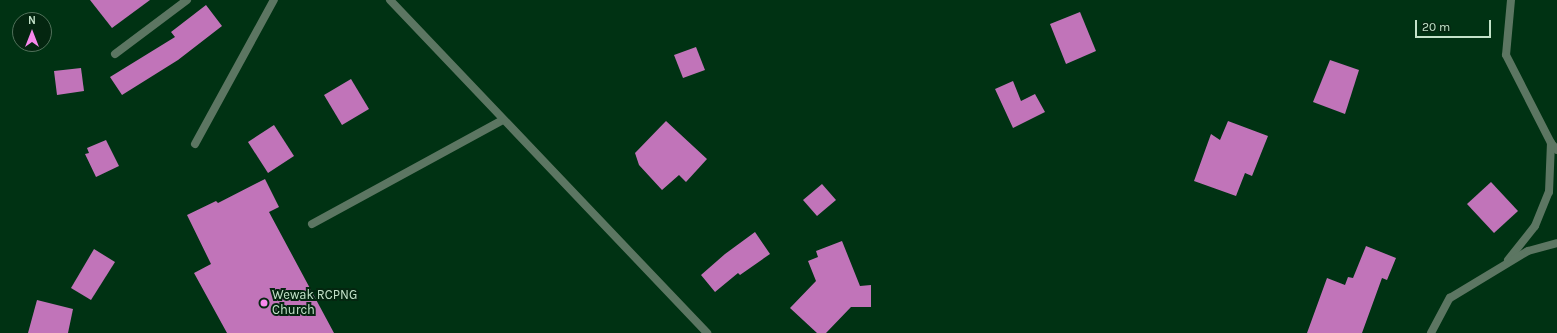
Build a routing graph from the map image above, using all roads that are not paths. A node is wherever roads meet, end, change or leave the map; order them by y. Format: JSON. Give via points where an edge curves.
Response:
{"nodes":[{"id":1,"x":187,"y":0,"type":"edge"},
{"id":2,"x":274,"y":0,"type":"edge"},
{"id":3,"x":390,"y":0,"type":"edge"},
{"id":4,"x":1511,"y":0,"type":"edge"},
{"id":5,"x":115,"y":54,"type":"dead end"},
{"id":6,"x":503,"y":120,"type":"junction"},
{"id":7,"x":1551,"y":143,"type":"junction"},
{"id":8,"x":194,"y":144,"type":"dead end"},
{"id":9,"x":1557,"y":150,"type":"edge"},
{"id":10,"x":312,"y":224,"type":"dead end"},
{"id":11,"x":1557,"y":244,"type":"edge"},
{"id":12,"x":1505,"y":264,"type":"junction"},
{"id":13,"x":707,"y":333,"type":"edge"},
{"id":14,"x":1431,"y":333,"type":"edge"}],
"edges":[{"from":1,"to":5,"type":"street"},
{"from":2,"to":8,"type":"street"},
{"from":3,"to":6,"type":"street"},
{"from":4,"to":7,"type":"street","via":[[1506,55]]},
{"from":6,"to":10,"type":"street"},
{"from":6,"to":13,"type":"street"},
{"from":7,"to":9,"type":"street"},
{"from":7,"to":12,"type":"street","via":[[1549,192],[1535,226]]},
{"from":11,"to":12,"type":"street","via":[[1528,251]]},
{"from":12,"to":14,"type":"street","via":[[1450,298]]}]}
